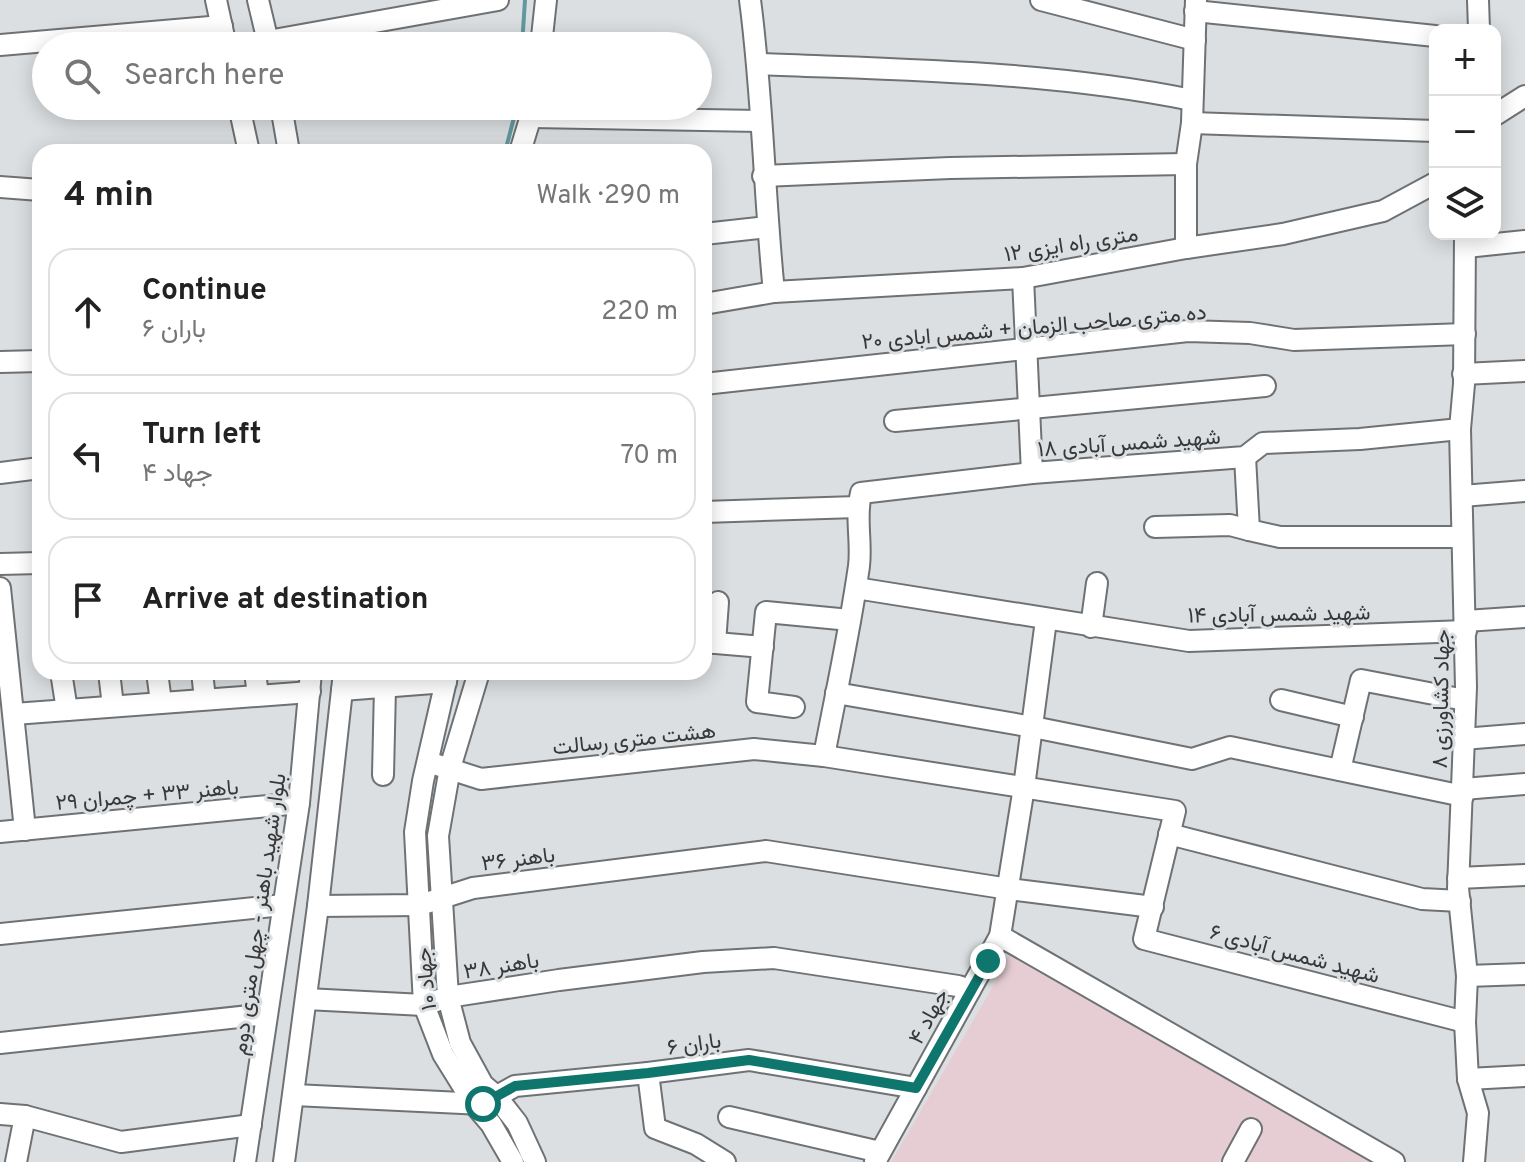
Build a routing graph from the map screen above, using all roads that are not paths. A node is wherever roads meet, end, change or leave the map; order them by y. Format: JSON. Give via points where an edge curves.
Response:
{"nodes":[{"id":1,"x":216,"y":0,"type":"edge"},
{"id":2,"x":258,"y":0,"type":"edge"},
{"id":3,"x":498,"y":0,"type":"edge"},
{"id":4,"x":546,"y":0,"type":"edge"},
{"id":5,"x":750,"y":0,"type":"edge"},
{"id":6,"x":1041,"y":0,"type":"edge"},
{"id":7,"x":1478,"y":0,"type":"edge"},
{"id":8,"x":1196,"y":6,"type":"edge"},
{"id":9,"x":375,"y":10,"type":"edge"},
{"id":10,"x":1479,"y":24,"type":"edge"},
{"id":11,"x":223,"y":32,"type":"edge"},
{"id":12,"x":265,"y":32,"type":"edge"},
{"id":13,"x":306,"y":32,"type":"edge"},
{"id":14,"x":543,"y":32,"type":"edge"},
{"id":15,"x":1429,"y":35,"type":"edge"},
{"id":16,"x":1195,"y":40,"type":"junction"},
{"id":17,"x":32,"y":42,"type":"edge"},
{"id":18,"x":0,"y":45,"type":"edge"},
{"id":19,"x":759,"y":64,"type":"junction"},
{"id":20,"x":1525,"y":96,"type":"edge"},
{"id":21,"x":1192,"y":100,"type":"junction"},
{"id":22,"x":1501,"y":111,"type":"edge"},
{"id":23,"x":712,"y":119,"type":"edge"},
{"id":24,"x":242,"y":120,"type":"edge"},
{"id":25,"x":283,"y":120,"type":"edge"},
{"id":26,"x":530,"y":120,"type":"edge"},
{"id":27,"x":760,"y":121,"type":"junction"},
{"id":28,"x":1192,"y":123,"type":"junction"},
{"id":29,"x":1429,"y":131,"type":"edge"},
{"id":30,"x":247,"y":144,"type":"edge"},
{"id":31,"x":288,"y":144,"type":"edge"},
{"id":32,"x":523,"y":144,"type":"edge"},
{"id":33,"x":1186,"y":164,"type":"junction"},
{"id":34,"x":763,"y":176,"type":"junction"},
{"id":35,"x":1429,"y":186,"type":"edge"},
{"id":36,"x":0,"y":187,"type":"edge"},
{"id":37,"x":32,"y":189,"type":"edge"},
{"id":38,"x":767,"y":227,"type":"junction"},
{"id":39,"x":712,"y":233,"type":"edge"},
{"id":40,"x":1465,"y":240,"type":"edge"},
{"id":41,"x":1525,"y":241,"type":"edge"},
{"id":42,"x":1186,"y":248,"type":"junction"},
{"id":43,"x":1023,"y":278,"type":"junction"},
{"id":44,"x":774,"y":292,"type":"junction"},
{"id":45,"x":712,"y":303,"type":"edge"},
{"id":46,"x":1465,"y":334,"type":"junction"},
{"id":47,"x":1028,"y":347,"type":"junction"},
{"id":48,"x":32,"y":361,"type":"edge"},
{"id":49,"x":0,"y":362,"type":"edge"},
{"id":50,"x":1525,"y":371,"type":"edge"},
{"id":51,"x":1463,"y":374,"type":"junction"},
{"id":52,"x":712,"y":383,"type":"edge"},
{"id":53,"x":1265,"y":386,"type":"dead end"},
{"id":54,"x":1030,"y":410,"type":"junction"},
{"id":55,"x":895,"y":421,"type":"dead end"},
{"id":56,"x":1460,"y":429,"type":"junction"},
{"id":57,"x":1245,"y":457,"type":"junction"},
{"id":58,"x":32,"y":469,"type":"edge"},
{"id":59,"x":0,"y":473,"type":"edge"},
{"id":60,"x":1032,"y":473,"type":"junction"},
{"id":61,"x":1525,"y":491,"type":"edge"},
{"id":62,"x":1462,"y":496,"type":"junction"},
{"id":63,"x":857,"y":507,"type":"junction"},
{"id":64,"x":712,"y":512,"type":"edge"},
{"id":65,"x":1155,"y":527,"type":"dead end"},
{"id":66,"x":1249,"y":530,"type":"junction"},
{"id":67,"x":1461,"y":537,"type":"junction"},
{"id":68,"x":32,"y":563,"type":"edge"},
{"id":69,"x":0,"y":564,"type":"edge"},
{"id":70,"x":1097,"y":583,"type":"dead end"},
{"id":71,"x":0,"y":588,"type":"edge"},
{"id":72,"x":856,"y":588,"type":"junction"},
{"id":73,"x":718,"y":602,"type":"dead end"},
{"id":74,"x":1525,"y":617,"type":"edge"},
{"id":75,"x":850,"y":620,"type":"junction"},
{"id":76,"x":1046,"y":620,"type":"junction"},
{"id":77,"x":1466,"y":626,"type":"junction"},
{"id":78,"x":1091,"y":627,"type":"junction"},
{"id":79,"x":712,"y":633,"type":"edge"},
{"id":80,"x":712,"y":643,"type":"edge"},
{"id":81,"x":763,"y":647,"type":"junction"},
{"id":82,"x":4,"y":664,"type":"edge"},
{"id":83,"x":62,"y":680,"type":"edge"},
{"id":84,"x":110,"y":680,"type":"edge"},
{"id":85,"x":158,"y":680,"type":"edge"},
{"id":86,"x":203,"y":680,"type":"edge"},
{"id":87,"x":256,"y":680,"type":"edge"},
{"id":88,"x":428,"y":680,"type":"edge"},
{"id":89,"x":446,"y":680,"type":"edge"},
{"id":90,"x":477,"y":680,"type":"edge"},
{"id":91,"x":343,"y":681,"type":"edge"},
{"id":92,"x":311,"y":682,"type":"edge"},
{"id":93,"x":385,"y":687,"type":"junction"},
{"id":94,"x":836,"y":693,"type":"junction"},
{"id":95,"x":258,"y":695,"type":"junction"},
{"id":96,"x":205,"y":699,"type":"junction"},
{"id":97,"x":1281,"y":700,"type":"dead end"},
{"id":98,"x":1465,"y":700,"type":"junction"},
{"id":99,"x":161,"y":702,"type":"junction"},
{"id":100,"x":113,"y":706,"type":"junction"},
{"id":101,"x":794,"y":707,"type":"dead end"},
{"id":102,"x":67,"y":710,"type":"junction"},
{"id":103,"x":14,"y":714,"type":"junction"},
{"id":104,"x":1353,"y":717,"type":"junction"},
{"id":105,"x":1033,"y":727,"type":"junction"},
{"id":106,"x":1525,"y":734,"type":"edge"},
{"id":107,"x":1463,"y":739,"type":"junction"},
{"id":108,"x":824,"y":756,"type":"junction"},
{"id":109,"x":9,"y":762,"type":"edge"},
{"id":110,"x":428,"y":762,"type":"junction"},
{"id":111,"x":450,"y":768,"type":"junction"},
{"id":112,"x":1340,"y":770,"type":"junction"},
{"id":113,"x":383,"y":775,"type":"dead end"},
{"id":114,"x":1525,"y":784,"type":"edge"},
{"id":115,"x":1024,"y":787,"type":"junction"},
{"id":116,"x":1463,"y":793,"type":"junction"},
{"id":117,"x":299,"y":803,"type":"junction"},
{"id":118,"x":25,"y":830,"type":"junction"},
{"id":119,"x":0,"y":832,"type":"edge"},
{"id":120,"x":1169,"y":834,"type":"junction"},
{"id":121,"x":1525,"y":875,"type":"edge"},
{"id":122,"x":1458,"y":878,"type":"junction"},
{"id":123,"x":1009,"y":889,"type":"junction"},
{"id":124,"x":442,"y":897,"type":"junction"},
{"id":125,"x":1460,"y":901,"type":"junction"},
{"id":126,"x":283,"y":905,"type":"junction"},
{"id":127,"x":420,"y":905,"type":"junction"},
{"id":128,"x":318,"y":906,"type":"junction"},
{"id":129,"x":1153,"y":907,"type":"junction"},
{"id":130,"x":0,"y":934,"type":"edge"},
{"id":131,"x":1000,"y":936,"type":"junction"},
{"id":132,"x":1525,"y":974,"type":"edge"},
{"id":133,"x":1467,"y":976,"type":"junction"},
{"id":134,"x":970,"y":990,"type":"junction"},
{"id":135,"x":448,"y":997,"type":"junction"},
{"id":136,"x":306,"y":999,"type":"junction"},
{"id":137,"x":424,"y":1005,"type":"junction"},
{"id":138,"x":267,"y":1014,"type":"junction"},
{"id":139,"x":1465,"y":1022,"type":"junction"},
{"id":140,"x":0,"y":1043,"type":"edge"},
{"id":141,"x":648,"y":1073,"type":"junction"},
{"id":142,"x":1525,"y":1076,"type":"edge"},
{"id":143,"x":1468,"y":1079,"type":"junction"},
{"id":144,"x":916,"y":1088,"type":"junction"},
{"id":145,"x":294,"y":1095,"type":"junction"},
{"id":146,"x":486,"y":1101,"type":"junction"},
{"id":147,"x":0,"y":1114,"type":"edge"},
{"id":148,"x":25,"y":1116,"type":"junction"},
{"id":149,"x":729,"y":1117,"type":"dead end"},
{"id":150,"x":251,"y":1125,"type":"junction"},
{"id":151,"x":1251,"y":1129,"type":"dead end"},
{"id":152,"x":878,"y":1157,"type":"edge"},
{"id":153,"x":16,"y":1162,"type":"edge"},
{"id":154,"x":245,"y":1162,"type":"edge"},
{"id":155,"x":284,"y":1162,"type":"edge"},
{"id":156,"x":513,"y":1162,"type":"edge"},
{"id":157,"x":535,"y":1162,"type":"edge"},
{"id":158,"x":725,"y":1162,"type":"edge"},
{"id":159,"x":1233,"y":1162,"type":"edge"},
{"id":160,"x":1394,"y":1162,"type":"edge"},
{"id":161,"x":1474,"y":1162,"type":"edge"}],
"edges":[{"from":1,"to":11,"type":"street"},
{"from":2,"to":12,"type":"street"},
{"from":3,"to":9,"type":"street"},
{"from":4,"to":14,"type":"street"},
{"from":5,"to":19,"type":"street"},
{"from":6,"to":16,"type":"street"},
{"from":7,"to":10,"type":"street"},
{"from":8,"to":15,"type":"street"},
{"from":8,"to":16,"type":"street"},
{"from":9,"to":13,"type":"street"},
{"from":16,"to":21,"type":"street"},
{"from":17,"to":18,"type":"street"},
{"from":19,"to":21,"type":"street","via":[[979,73]]},
{"from":19,"to":27,"type":"street"},
{"from":20,"to":22,"type":"street"},
{"from":21,"to":28,"type":"street"},
{"from":23,"to":27,"type":"street"},
{"from":24,"to":30,"type":"street"},
{"from":25,"to":31,"type":"street"},
{"from":26,"to":32,"type":"street"},
{"from":27,"to":34,"type":"street"},
{"from":28,"to":29,"type":"street"},
{"from":28,"to":33,"type":"street"},
{"from":33,"to":34,"type":"street"},
{"from":33,"to":42,"type":"street"},
{"from":34,"to":38,"type":"street"},
{"from":35,"to":42,"type":"street","name":"۱۲ متری راه ایزی","via":[[1383,211],[1283,234]]},
{"from":36,"to":37,"type":"street"},
{"from":38,"to":39,"type":"street"},
{"from":38,"to":44,"type":"street"},
{"from":40,"to":41,"type":"street"},
{"from":40,"to":46,"type":"street","name":"جهاد کشاورزی ۸"},
{"from":42,"to":43,"type":"street","name":"۱۲ متری راه ایزی"},
{"from":43,"to":44,"type":"street","name":"۱۲ متری راه ایزی"},
{"from":43,"to":47,"type":"street"},
{"from":44,"to":45,"type":"street","name":"۱۲ متری راه ایزی"},
{"from":46,"to":47,"type":"street","name":"ده متری صاحب الزمان + شمس ابادی ۲۰","via":[[1294,340],[1188,331]]},
{"from":46,"to":51,"type":"street","name":"جهاد کشاورزی ۸"},
{"from":47,"to":52,"type":"street","name":"ده متری صاحب الزمان + شمس ابادی ۲۰"},
{"from":47,"to":54,"type":"street"},
{"from":48,"to":49,"type":"street"},
{"from":50,"to":51,"type":"street"},
{"from":51,"to":56,"type":"street","name":"جهاد کشاورزی ۸"},
{"from":53,"to":54,"type":"street","name":"شهید شمس آبادی ۱۸"},
{"from":54,"to":55,"type":"street","name":"شهید شمس آبادی ۱۸"},
{"from":54,"to":60,"type":"street"},
{"from":56,"to":57,"type":"street","name":"شهید شمس آبادی ۱۸","via":[[1263,443]]},
{"from":56,"to":62,"type":"street","name":"جهاد کشاورزی ۸"},
{"from":57,"to":60,"type":"street","name":"شهید شمس آبادی ۱۸"},
{"from":57,"to":66,"type":"street"},
{"from":58,"to":59,"type":"street"},
{"from":60,"to":63,"type":"street","name":"شهید شمس آبادی ۱۸","via":[[861,493]]},
{"from":61,"to":62,"type":"street"},
{"from":62,"to":67,"type":"street","name":"جهاد کشاورزی ۸"},
{"from":63,"to":64,"type":"street"},
{"from":63,"to":72,"type":"street","via":[[861,546]]},
{"from":65,"to":66,"type":"street","via":[[1230,525]]},
{"from":66,"to":67,"type":"street","via":[[1280,537]]},
{"from":67,"to":77,"type":"street","name":"جهاد کشاورزی ۸"},
{"from":68,"to":69,"type":"street"},
{"from":70,"to":78,"type":"street"},
{"from":71,"to":82,"type":"street"},
{"from":72,"to":75,"type":"street"},
{"from":72,"to":76,"type":"street","name":"شهید شمس آبادی ۱۴"},
{"from":73,"to":79,"type":"street"},
{"from":74,"to":77,"type":"street","name":"شهید شمس آبادی ۱۴"},
{"from":75,"to":81,"type":"street","via":[[766,612]]},
{"from":75,"to":94,"type":"street"},
{"from":76,"to":78,"type":"street","name":"شهید شمس آبادی ۱۴"},
{"from":76,"to":105,"type":"street","name":"جهاد ۴"},
{"from":77,"to":78,"type":"street","name":"شهید شمس آبادی ۱۴","via":[[1189,641]]},
{"from":77,"to":98,"type":"street","name":"جهاد کشاورزی ۸"},
{"from":80,"to":81,"type":"street"},
{"from":81,"to":101,"type":"street","via":[[757,702]]},
{"from":82,"to":103,"type":"street"},
{"from":83,"to":102,"type":"street"},
{"from":84,"to":100,"type":"street"},
{"from":85,"to":99,"type":"street"},
{"from":86,"to":96,"type":"street"},
{"from":87,"to":95,"type":"street"},
{"from":88,"to":93,"type":"street"},
{"from":89,"to":110,"type":"street"},
{"from":90,"to":111,"type":"street","name":"جهاد ۱۰"},
{"from":91,"to":93,"type":"street"},
{"from":91,"to":128,"type":"street"},
{"from":92,"to":95,"type":"street"},
{"from":92,"to":117,"type":"street","name":"بلوار شهید باهنر - چهل متری دوم"},
{"from":93,"to":113,"type":"street"},
{"from":94,"to":105,"type":"street"},
{"from":94,"to":108,"type":"street"},
{"from":95,"to":96,"type":"street"},
{"from":96,"to":99,"type":"street"},
{"from":97,"to":104,"type":"street"},
{"from":98,"to":104,"type":"street","via":[[1361,680]]},
{"from":98,"to":107,"type":"street","name":"جهاد کشاورزی ۸"},
{"from":99,"to":100,"type":"street"},
{"from":100,"to":102,"type":"street"},
{"from":102,"to":103,"type":"street"},
{"from":103,"to":109,"type":"street"},
{"from":104,"to":112,"type":"street"},
{"from":105,"to":112,"type":"street","via":[[1192,759],[1230,747]]},
{"from":105,"to":115,"type":"street","name":"جهاد ۴"},
{"from":106,"to":107,"type":"street"},
{"from":107,"to":116,"type":"street","name":"جهاد کشاورزی ۸"},
{"from":108,"to":111,"type":"street","name":"هشت متری رسالت","via":[[754,749],[481,779]]},
{"from":108,"to":115,"type":"street","name":"هشت متری رسالت"},
{"from":109,"to":118,"type":"street"},
{"from":110,"to":111,"type":"street","name":"هشت متری رسالت"},
{"from":110,"to":127,"type":"street","via":[[415,832]]},
{"from":111,"to":124,"type":"street","name":"جهاد ۱۰","via":[[438,836]]},
{"from":112,"to":116,"type":"street"},
{"from":114,"to":116,"type":"street"},
{"from":115,"to":120,"type":"street","name":"هشت متری رسالت","via":[[1175,811]]},
{"from":115,"to":123,"type":"street","name":"جهاد ۴"},
{"from":116,"to":122,"type":"street","name":"جهاد کشاورزی ۸"},
{"from":117,"to":118,"type":"street","name":"باهنر ۳۳ + چمران ۲۹"},
{"from":117,"to":126,"type":"street","name":"بلوار شهید باهنر - چهل متری دوم"},
{"from":118,"to":119,"type":"street","name":"باهنر ۳۳ + چمران ۲۹"},
{"from":120,"to":125,"type":"street","via":[[1422,899]]},
{"from":120,"to":129,"type":"street"},
{"from":121,"to":122,"type":"street"},
{"from":122,"to":125,"type":"street","name":"جهاد کشاورزی ۸"},
{"from":123,"to":124,"type":"street","name":"باهنر ۳۶","via":[[766,851],[473,888]]},
{"from":123,"to":129,"type":"street","name":"باهنر ۳۶"},
{"from":123,"to":131,"type":"street","name":"جهاد ۴"},
{"from":124,"to":127,"type":"street","name":"باهنر ۳۶"},
{"from":124,"to":135,"type":"street","name":"جهاد ۱۰"},
{"from":125,"to":133,"type":"street","name":"جهاد کشاورزی ۸"},
{"from":126,"to":130,"type":"street"},
{"from":126,"to":138,"type":"street","name":"بلوار شهید باهنر - چهل متری دوم"},
{"from":127,"to":128,"type":"street","name":"باهنر ۳۶"},
{"from":127,"to":137,"type":"street"},
{"from":128,"to":136,"type":"street"},
{"from":129,"to":139,"type":"street","name":"شهید شمس آبادی ۶","via":[[1144,939]]},
{"from":131,"to":134,"type":"street","name":"جهاد ۴"},
{"from":131,"to":160,"type":"street"},
{"from":132,"to":133,"type":"street"},
{"from":133,"to":139,"type":"street","name":"جهاد کشاورزی ۸"},
{"from":134,"to":135,"type":"street","name":"باهنر ۳۸","via":[[774,958],[703,962]]},
{"from":134,"to":144,"type":"street","name":"جهاد ۴"},
{"from":135,"to":137,"type":"street","name":"باهنر ۳۸"},
{"from":135,"to":146,"type":"street","name":"جهاد ۱۰","via":[[460,1043]]},
{"from":136,"to":137,"type":"street","name":"باهنر ۳۸"},
{"from":136,"to":145,"type":"street"},
{"from":137,"to":146,"type":"street","via":[[443,1054]]},
{"from":138,"to":140,"type":"street"},
{"from":138,"to":150,"type":"street","name":"بلوار شهید باهنر - چهل متری دوم"},
{"from":139,"to":143,"type":"street","name":"جهاد کشاورزی ۸"},
{"from":141,"to":144,"type":"street","name":"باران ۶","via":[[749,1060]]},
{"from":141,"to":146,"type":"street","name":"باران ۶","via":[[515,1086]]},
{"from":141,"to":158,"type":"street","via":[[655,1128]]},
{"from":142,"to":143,"type":"street"},
{"from":143,"to":161,"type":"street","name":"جهاد کشاورزی ۸","via":[[1478,1113]]},
{"from":144,"to":152,"type":"street","name":"جهاد ۴"},
{"from":145,"to":146,"type":"street"},
{"from":145,"to":155,"type":"street"},
{"from":146,"to":156,"type":"street","via":[[491,1124]]},
{"from":146,"to":157,"type":"street","name":"جهاد ۱۰","via":[[517,1123]]},
{"from":147,"to":148,"type":"street"},
{"from":148,"to":150,"type":"street","via":[[121,1142]]},
{"from":148,"to":153,"type":"street"},
{"from":149,"to":152,"type":"street"},
{"from":150,"to":154,"type":"street","name":"بلوار شهید باهنر - چهل متری دوم"},
{"from":151,"to":159,"type":"street"}]}
